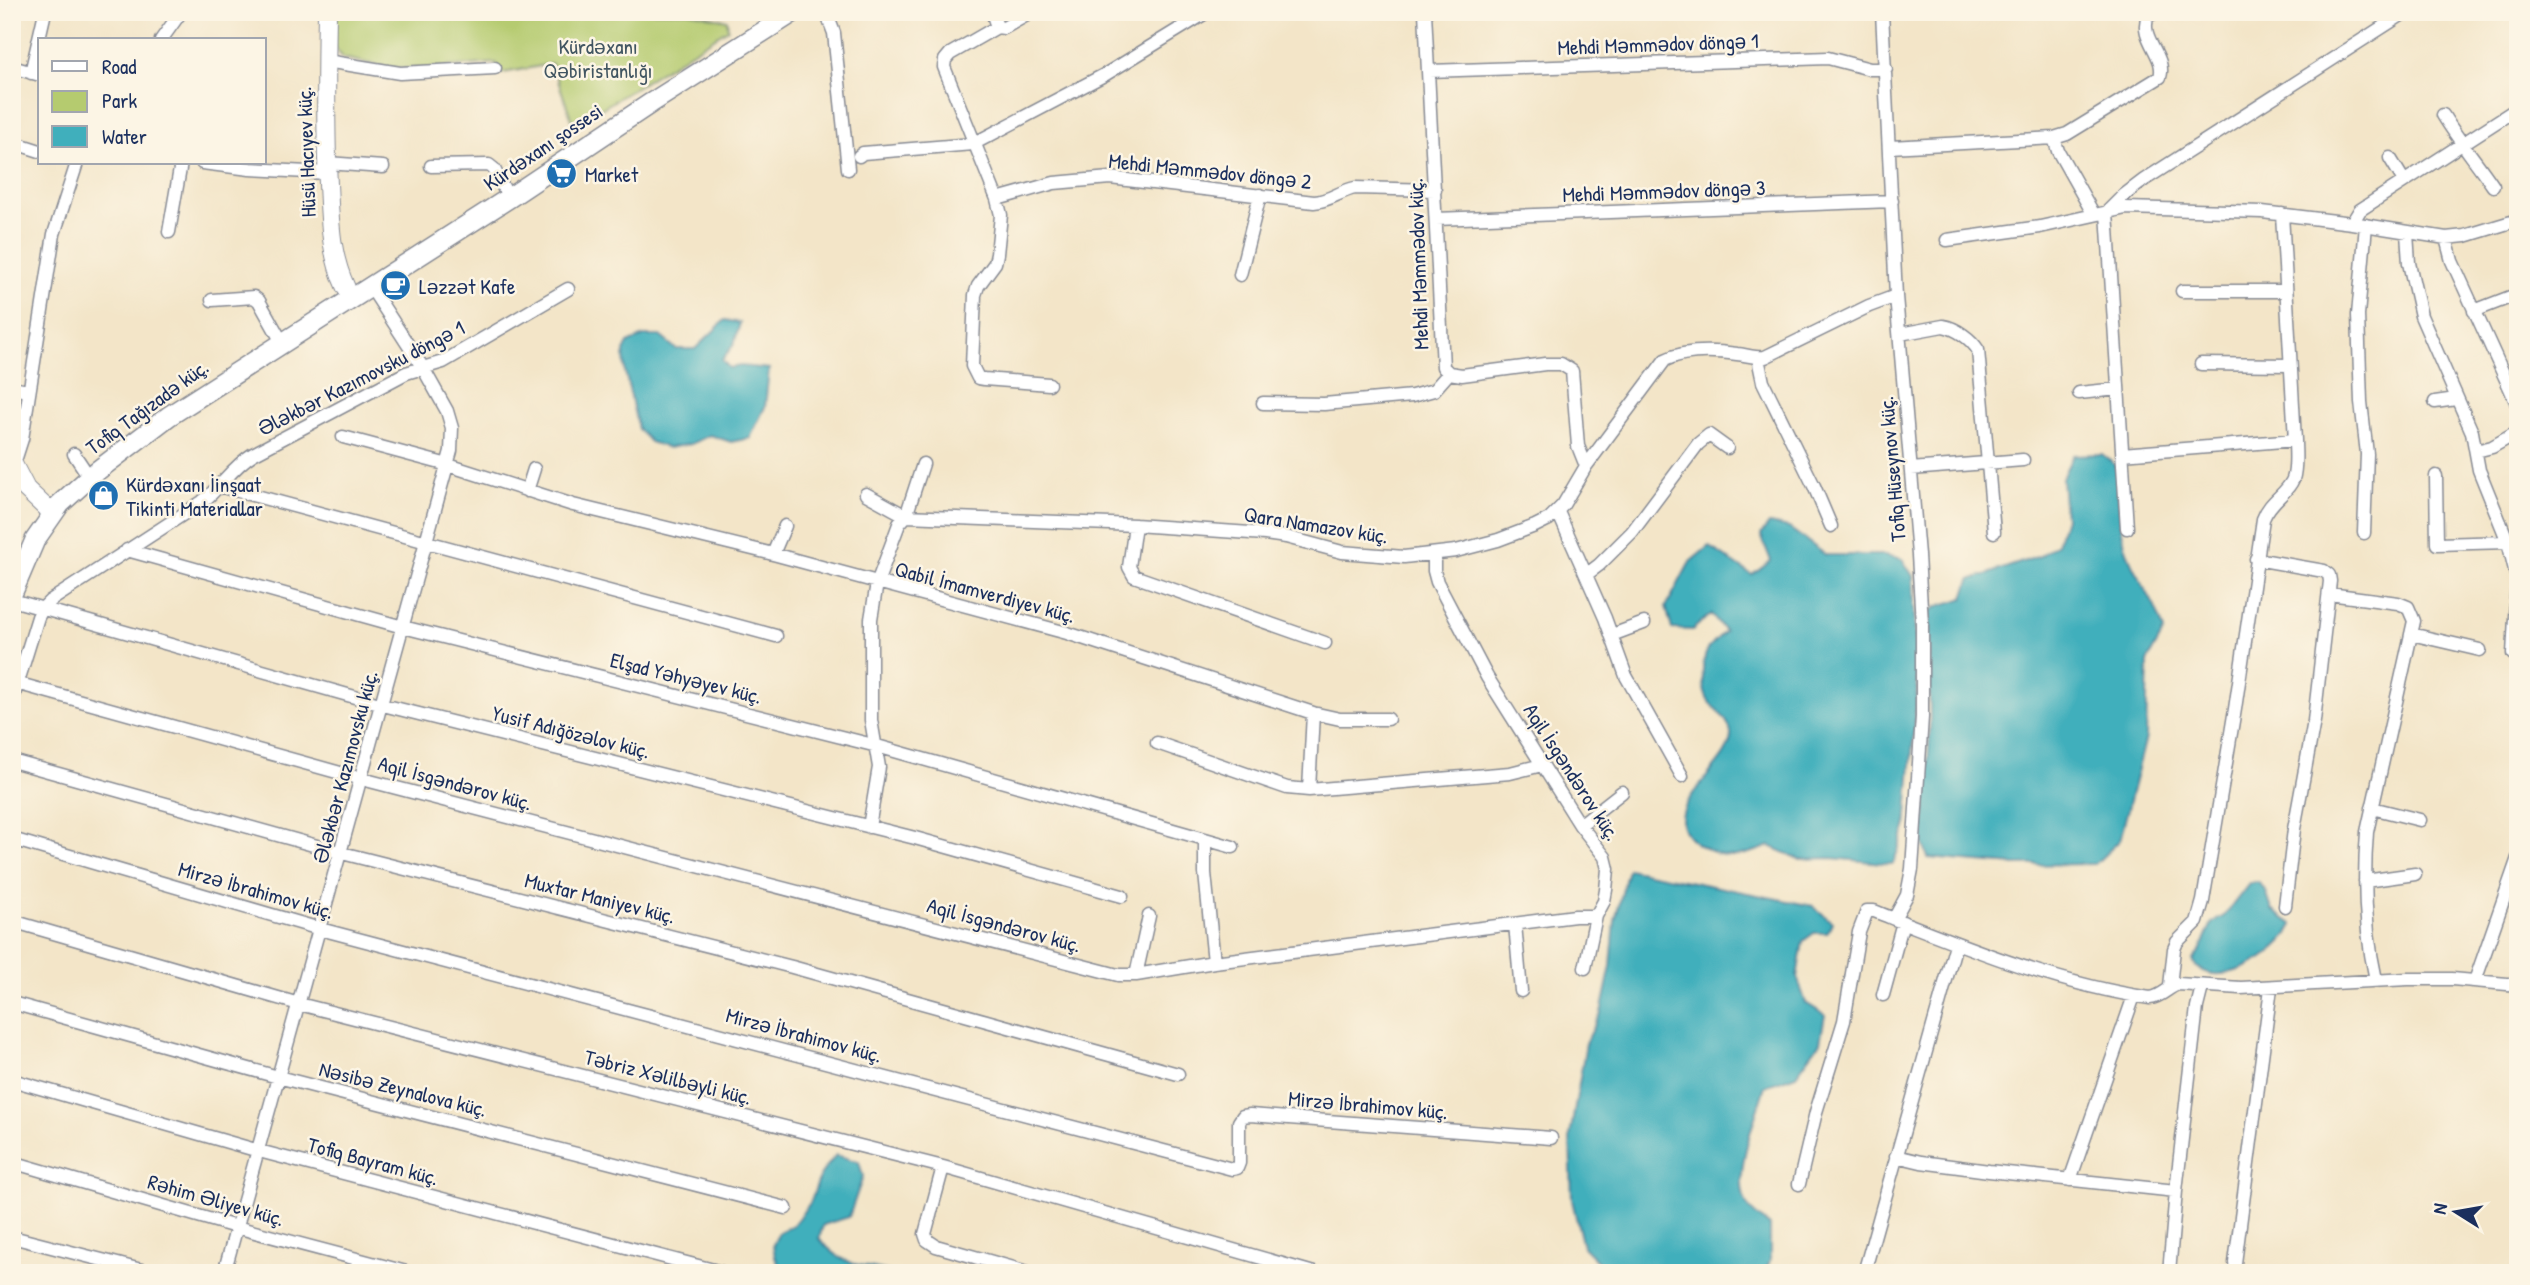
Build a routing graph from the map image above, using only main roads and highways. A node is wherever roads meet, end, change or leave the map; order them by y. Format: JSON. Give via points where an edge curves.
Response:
{"nodes":[{"id":1,"x":774,"y":12,"type":"edge"},
{"id":2,"x":794,"y":12,"type":"edge"},
{"id":3,"x":648,"y":98,"type":"junction"},
{"id":4,"x":349,"y":293,"type":"junction"},
{"id":5,"x":48,"y":510,"type":"junction"},
{"id":6,"x":12,"y":565,"type":"edge"},
{"id":7,"x":12,"y":594,"type":"edge"}],
"edges":[{"from":1,"to":3,"type":"main road","name":"Kürdəxanı şossesi"},
{"from":2,"to":3,"type":"main road","name":"Kürdəxanı şossesi"},
{"from":3,"to":4,"type":"main road","name":"Kürdəxanı şossesi"},
{"from":3,"to":4,"type":"main road","name":"Kürdəxanı şossesi","via":[[370,286]]},
{"from":4,"to":5,"type":"main road","name":"Tofiq Tağızadə küç.","via":[[169,416]]},
{"from":4,"to":5,"type":"main road","name":"Tofiq Tağızadə küç.","via":[[79,461]]},
{"from":5,"to":6,"type":"main road","name":"Tofiq Tağızadə küç.","via":[[27,534]]},
{"from":5,"to":7,"type":"main road","name":"Tofiq Tağızadə küç."}]}
